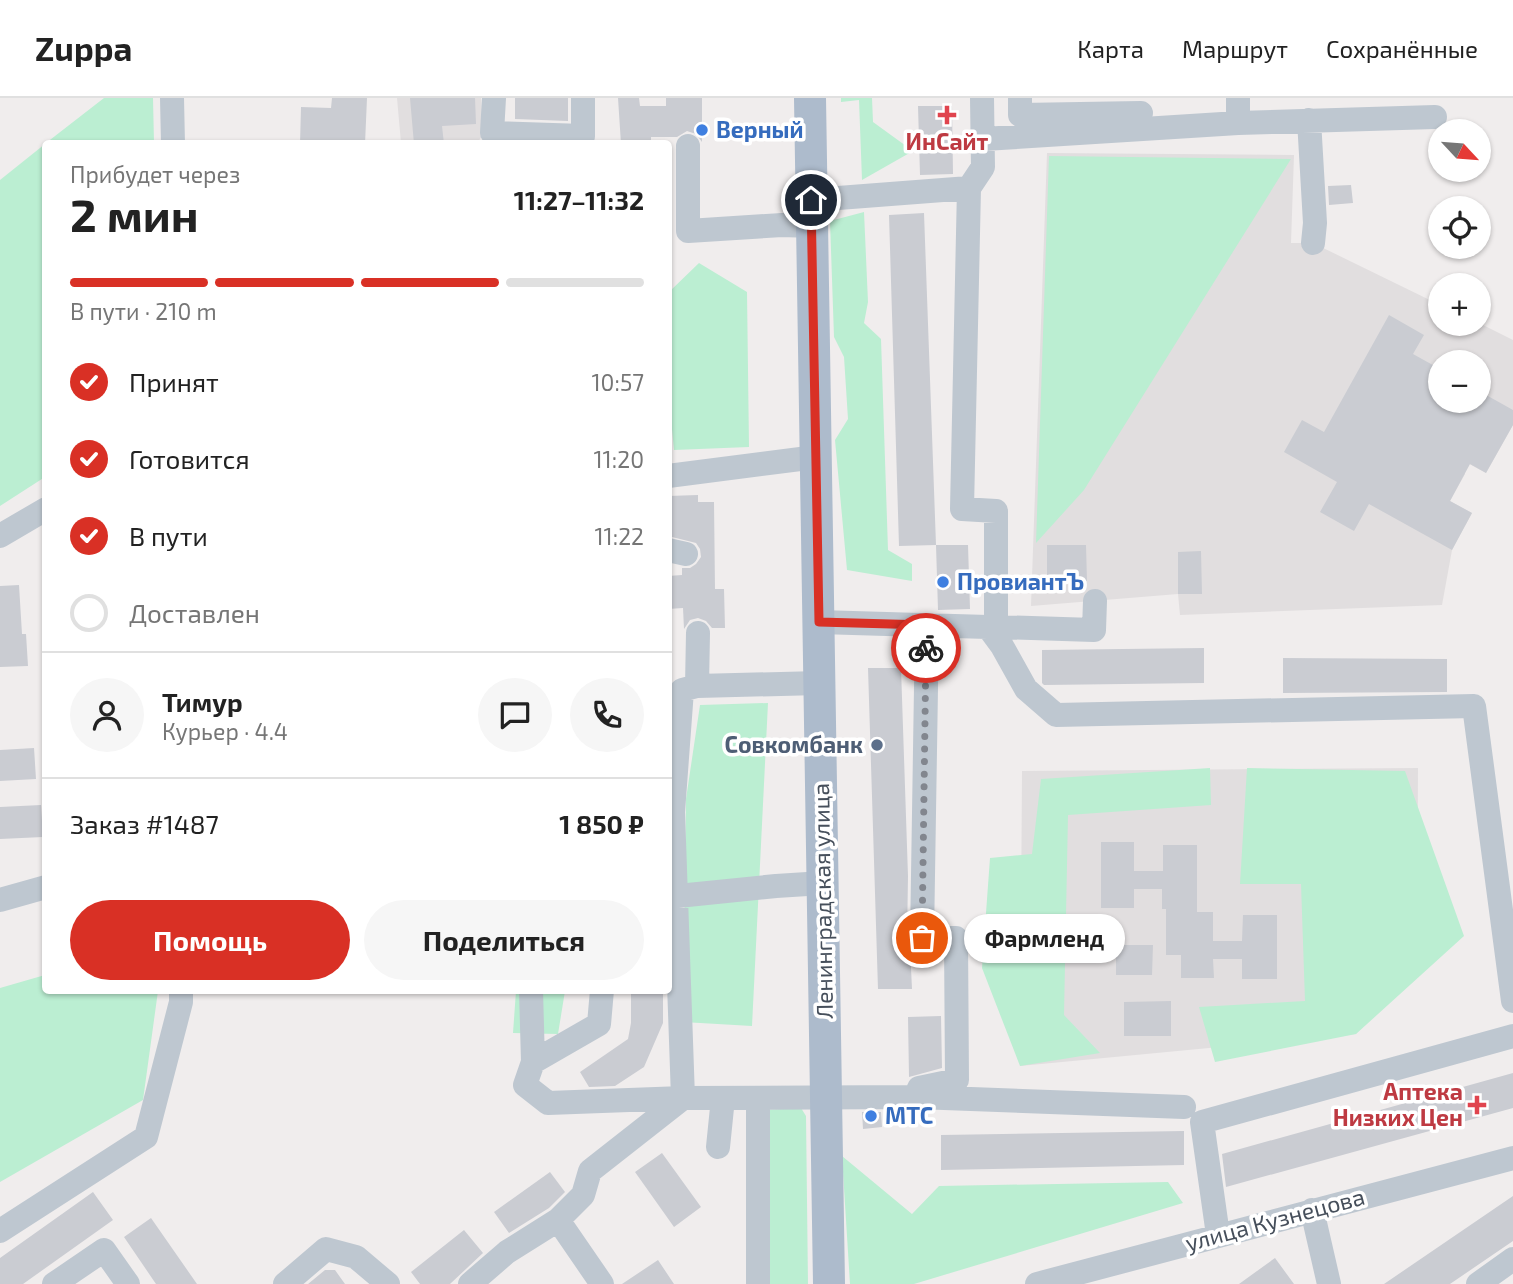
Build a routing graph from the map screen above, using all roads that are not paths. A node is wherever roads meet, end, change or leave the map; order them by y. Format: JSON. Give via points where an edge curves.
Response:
{"nodes":[{"id":1,"x":172,"y":98,"type":"edge"},
{"id":2,"x":494,"y":98,"type":"edge"},
{"id":3,"x":583,"y":98,"type":"edge"},
{"id":4,"x":810,"y":98,"type":"edge"},
{"id":5,"x":982,"y":98,"type":"edge"},
{"id":6,"x":1020,"y":98,"type":"edge"},
{"id":7,"x":1431,"y":107,"type":"edge"},
{"id":8,"x":1238,"y":111,"type":"edge"},
{"id":9,"x":1309,"y":120,"type":"junction"},
{"id":10,"x":984,"y":139,"type":"junction"},
{"id":11,"x":173,"y":140,"type":"edge"},
{"id":12,"x":688,"y":146,"type":"dead end"},
{"id":13,"x":969,"y":188,"type":"junction"},
{"id":14,"x":812,"y":213,"type":"junction"},
{"id":15,"x":678,"y":230,"type":"edge"},
{"id":16,"x":1314,"y":243,"type":"dead end"},
{"id":17,"x":816,"y":457,"type":"junction"},
{"id":18,"x":672,"y":475,"type":"edge"},
{"id":19,"x":42,"y":511,"type":"edge"},
{"id":20,"x":0,"y":536,"type":"edge"},
{"id":21,"x":1095,"y":601,"type":"dead end"},
{"id":22,"x":819,"y":622,"type":"junction"},
{"id":23,"x":927,"y":625,"type":"junction"},
{"id":24,"x":992,"y":627,"type":"junction"},
{"id":25,"x":698,"y":633,"type":"dead end"},
{"id":26,"x":820,"y":683,"type":"junction"},
{"id":27,"x":697,"y":686,"type":"junction"},
{"id":28,"x":823,"y":883,"type":"junction"},
{"id":29,"x":42,"y":888,"type":"edge"},
{"id":30,"x":672,"y":897,"type":"edge"},
{"id":31,"x":0,"y":900,"type":"edge"},
{"id":32,"x":181,"y":994,"type":"edge"},
{"id":33,"x":531,"y":994,"type":"edge"},
{"id":34,"x":602,"y":994,"type":"edge"},
{"id":35,"x":1513,"y":1001,"type":"edge"},
{"id":36,"x":1513,"y":1036,"type":"edge"},
{"id":37,"x":533,"y":1062,"type":"junction"},
{"id":38,"x":917,"y":1097,"type":"junction"},
{"id":39,"x":683,"y":1098,"type":"junction"},
{"id":40,"x":723,"y":1098,"type":"junction"},
{"id":41,"x":758,"y":1098,"type":"junction"},
{"id":42,"x":826,"y":1098,"type":"junction"},
{"id":43,"x":1184,"y":1107,"type":"dead end"},
{"id":44,"x":718,"y":1147,"type":"dead end"},
{"id":45,"x":1513,"y":1158,"type":"edge"},
{"id":46,"x":1312,"y":1210,"type":"junction"},
{"id":47,"x":558,"y":1220,"type":"junction"},
{"id":48,"x":0,"y":1231,"type":"edge"},
{"id":49,"x":1218,"y":1235,"type":"junction"},
{"id":50,"x":1513,"y":1259,"type":"edge"},
{"id":51,"x":54,"y":1284,"type":"edge"},
{"id":52,"x":128,"y":1284,"type":"edge"},
{"id":53,"x":285,"y":1284,"type":"edge"},
{"id":54,"x":388,"y":1284,"type":"edge"},
{"id":55,"x":470,"y":1284,"type":"edge"},
{"id":56,"x":602,"y":1284,"type":"edge"},
{"id":57,"x":758,"y":1284,"type":"edge"},
{"id":58,"x":829,"y":1284,"type":"edge"},
{"id":59,"x":1037,"y":1284,"type":"edge"},
{"id":60,"x":1329,"y":1284,"type":"edge"},
{"id":61,"x":1478,"y":1284,"type":"edge"}],
"edges":[{"from":1,"to":11,"type":"street"},
{"from":2,"to":3,"type":"street","via":[[492,133],[583,136]]},
{"from":4,"to":14,"type":"main road","name":"Ленинградская улица"},
{"from":5,"to":10,"type":"street"},
{"from":6,"to":8,"type":"street","via":[[1020,116]]},
{"from":7,"to":8,"type":"street"},
{"from":7,"to":9,"type":"street"},
{"from":8,"to":9,"type":"street"},
{"from":8,"to":10,"type":"street"},
{"from":9,"to":16,"type":"street"},
{"from":10,"to":13,"type":"street","via":[[983,167]]},
{"from":12,"to":15,"type":"street"},
{"from":13,"to":14,"type":"street"},
{"from":13,"to":24,"type":"street","via":[[962,509],[996,511]]},
{"from":14,"to":15,"type":"street","via":[[782,225]]},
{"from":14,"to":17,"type":"main road","name":"Ленинградская улица"},
{"from":17,"to":18,"type":"street"},
{"from":17,"to":22,"type":"main road","name":"Ленинградская улица"},
{"from":19,"to":20,"type":"street"},
{"from":21,"to":24,"type":"street","via":[[1094,630]]},
{"from":22,"to":23,"type":"street"},
{"from":22,"to":26,"type":"main road","name":"Ленинградская улица"},
{"from":23,"to":24,"type":"street"},
{"from":23,"to":38,"type":"street","via":[[922,938],[956,938],[957,1080],[918,1088]]},
{"from":24,"to":35,"type":"street","via":[[1026,689],[1056,715],[1474,706]]},
{"from":25,"to":27,"type":"street"},
{"from":26,"to":27,"type":"street"},
{"from":26,"to":28,"type":"main road","name":"Ленинградская улица"},
{"from":27,"to":30,"type":"street","via":[[682,690]]},
{"from":28,"to":30,"type":"street"},
{"from":28,"to":42,"type":"main road","name":"Ленинградская улица"},
{"from":29,"to":31,"type":"street"},
{"from":30,"to":39,"type":"street"},
{"from":32,"to":48,"type":"street","via":[[146,1137]]},
{"from":33,"to":37,"type":"street"},
{"from":34,"to":37,"type":"street","via":[[599,1024]]},
{"from":36,"to":49,"type":"street","via":[[1202,1122]]},
{"from":37,"to":39,"type":"street","via":[[525,1084],[548,1103]]},
{"from":38,"to":42,"type":"street"},
{"from":38,"to":43,"type":"street"},
{"from":39,"to":40,"type":"street"},
{"from":39,"to":47,"type":"street","via":[[590,1171],[583,1195]]},
{"from":40,"to":41,"type":"street"},
{"from":40,"to":44,"type":"street"},
{"from":41,"to":42,"type":"street"},
{"from":41,"to":57,"type":"street"},
{"from":42,"to":58,"type":"main road","name":"Ленинградская улица"},
{"from":45,"to":46,"type":"street","name":"улица Кузнецова"},
{"from":46,"to":49,"type":"street","name":"улица Кузнецова"},
{"from":46,"to":60,"type":"street"},
{"from":47,"to":55,"type":"street","via":[[508,1252]]},
{"from":47,"to":56,"type":"street"},
{"from":49,"to":59,"type":"street","name":"улица Кузнецова"},
{"from":50,"to":61,"type":"street"},
{"from":51,"to":52,"type":"street","via":[[104,1250]]},
{"from":53,"to":54,"type":"street","via":[[326,1249],[356,1257]]}]}
